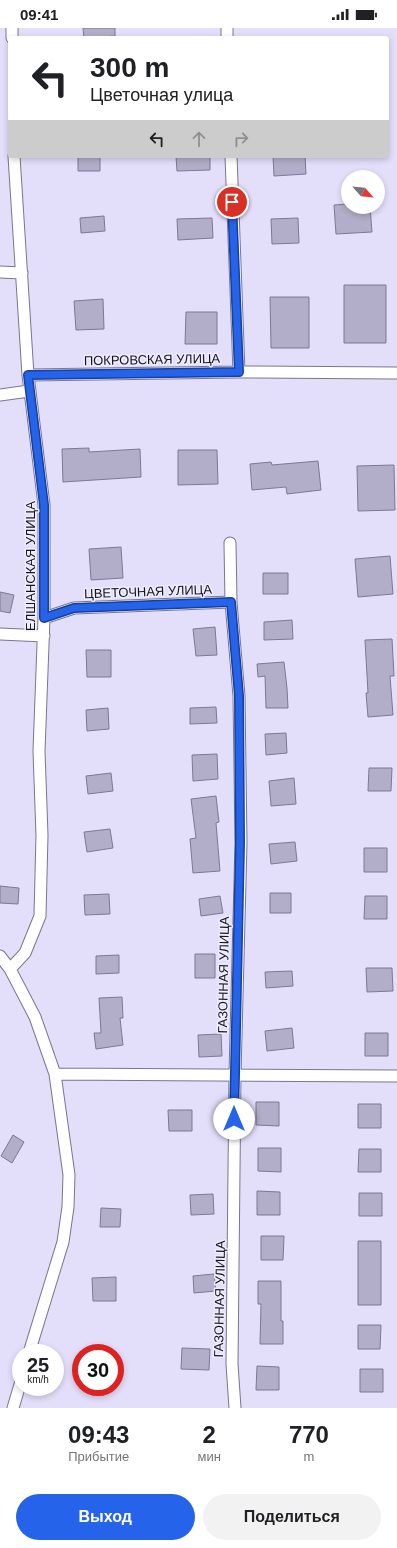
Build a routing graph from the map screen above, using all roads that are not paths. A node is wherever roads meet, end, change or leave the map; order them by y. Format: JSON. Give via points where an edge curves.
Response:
{"nodes":[{"id":1,"x":14,"y":158,"type":"edge"},
{"id":2,"x":231,"y":158,"type":"edge"},
{"id":3,"x":0,"y":272,"type":"edge"},
{"id":4,"x":22,"y":273,"type":"junction"},
{"id":5,"x":239,"y":372,"type":"junction"},
{"id":6,"x":397,"y":373,"type":"edge"},
{"id":7,"x":28,"y":375,"type":"junction"},
{"id":8,"x":29,"y":390,"type":"junction"},
{"id":9,"x":0,"y":395,"type":"edge"},
{"id":10,"x":230,"y":543,"type":"dead end"},
{"id":11,"x":231,"y":602,"type":"junction"},
{"id":12,"x":44,"y":618,"type":"junction"},
{"id":13,"x":0,"y":634,"type":"edge"},
{"id":14,"x":44,"y":636,"type":"junction"},
{"id":15,"x":0,"y":956,"type":"edge"},
{"id":16,"x":10,"y":969,"type":"junction"},
{"id":17,"x":55,"y":1074,"type":"junction"},
{"id":18,"x":235,"y":1074,"type":"junction"},
{"id":19,"x":397,"y":1076,"type":"edge"},
{"id":20,"x":32,"y":1344,"type":"edge"},
{"id":21,"x":17,"y":1396,"type":"edge"},
{"id":22,"x":13,"y":1408,"type":"edge"},
{"id":23,"x":235,"y":1408,"type":"edge"}],
"edges":[{"from":1,"to":4,"type":"street","name":"ЕЛШАНСКАЯ УЛИЦА"},
{"from":2,"to":5,"type":"street"},
{"from":3,"to":4,"type":"street"},
{"from":4,"to":7,"type":"street","name":"ЕЛШАНСКАЯ УЛИЦА"},
{"from":5,"to":6,"type":"street","name":"ПОКРОВСКАЯ УЛИЦА"},
{"from":5,"to":7,"type":"street","name":"ПОКРОВСКАЯ УЛИЦА"},
{"from":7,"to":8,"type":"street","name":"ЕЛШАНСКАЯ УЛИЦА"},
{"from":8,"to":9,"type":"street"},
{"from":8,"to":12,"type":"street","name":"ЕЛШАНСКАЯ УЛИЦА","via":[[44,505]]},
{"from":10,"to":11,"type":"street","name":"ГАЗОННАЯ УЛИЦА"},
{"from":11,"to":12,"type":"street","name":"ЦВЕТОЧНАЯ УЛИЦА","via":[[74,608]]},
{"from":11,"to":18,"type":"street","name":"ГАЗОННАЯ УЛИЦА","via":[[239,696],[240,835]]},
{"from":12,"to":14,"type":"street","name":"ЕЛШАНСКАЯ УЛИЦА"},
{"from":13,"to":14,"type":"street"},
{"from":14,"to":16,"type":"street","name":"ЕЛШАНСКАЯ УЛИЦА","via":[[39,751],[42,835],[40,916],[25,953]]},
{"from":15,"to":16,"type":"street"},
{"from":16,"to":17,"type":"street","via":[[35,1017]]},
{"from":17,"to":18,"type":"street"},
{"from":17,"to":20,"type":"street","via":[[69,1175],[68,1207],[63,1242]]},
{"from":18,"to":19,"type":"street"},
{"from":18,"to":23,"type":"street","name":"ГАЗОННАЯ УЛИЦА","via":[[232,1364]]},
{"from":21,"to":22,"type":"street"}]}
